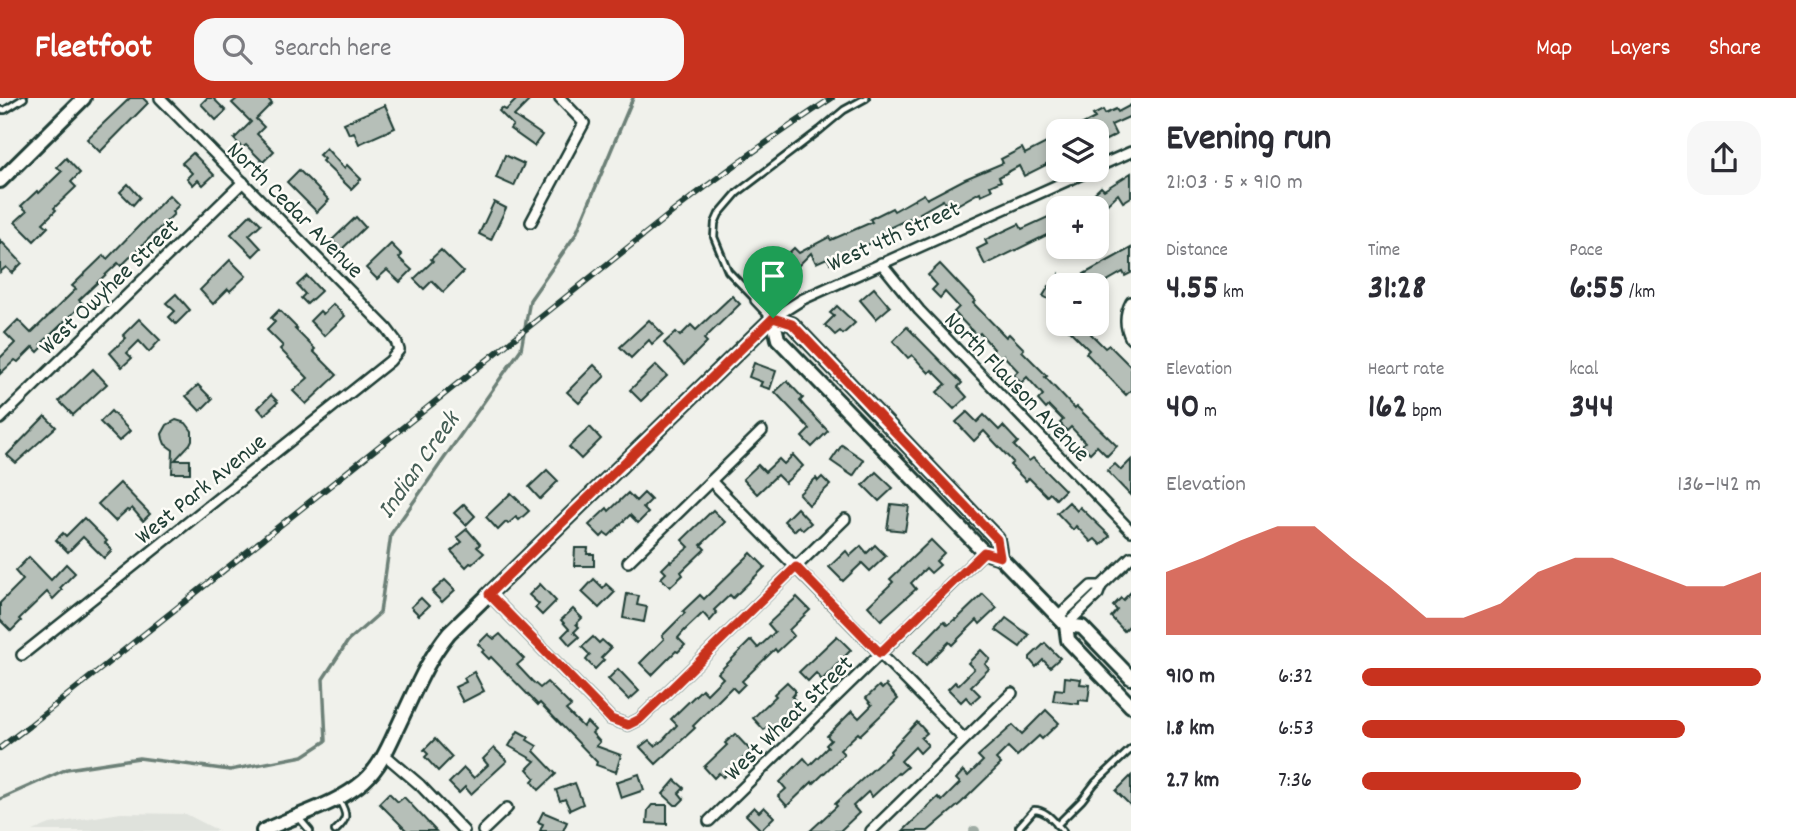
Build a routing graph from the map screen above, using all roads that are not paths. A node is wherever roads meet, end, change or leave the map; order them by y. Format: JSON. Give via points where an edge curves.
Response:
{"nodes":[{"id":1,"x":24,"y":98,"type":"edge"},
{"id":2,"x":84,"y":98,"type":"edge"},
{"id":3,"x":160,"y":98,"type":"edge"},
{"id":4,"x":560,"y":98,"type":"edge"},
{"id":5,"x":866,"y":98,"type":"edge"},
{"id":6,"x":0,"y":110,"type":"edge"},
{"id":7,"x":1131,"y":152,"type":"edge"},
{"id":8,"x":1109,"y":162,"type":"edge"},
{"id":9,"x":0,"y":181,"type":"edge"},
{"id":10,"x":243,"y":182,"type":"junction"},
{"id":11,"x":1064,"y":182,"type":"edge"},
{"id":12,"x":531,"y":222,"type":"dead end"},
{"id":13,"x":881,"y":263,"type":"junction"},
{"id":14,"x":756,"y":300,"type":"joint"},
{"id":15,"x":1131,"y":302,"type":"edge"},
{"id":16,"x":773,"y":318,"type":"junction"},
{"id":17,"x":1131,"y":339,"type":"edge"},
{"id":18,"x":399,"y":350,"type":"joint"},
{"id":19,"x":0,"y":419,"type":"edge"},
{"id":20,"x":762,"y":431,"type":"dead end"},
{"id":21,"x":711,"y":481,"type":"junction"},
{"id":22,"x":845,"y":519,"type":"dead end"},
{"id":23,"x":1131,"y":531,"type":"edge"},
{"id":24,"x":984,"y":552,"type":"junction"},
{"id":25,"x":1000,"y":557,"type":"junction"},
{"id":26,"x":1131,"y":557,"type":"edge"},
{"id":27,"x":628,"y":562,"type":"dead end"},
{"id":28,"x":796,"y":567,"type":"junction"},
{"id":29,"x":489,"y":594,"type":"junction"},
{"id":30,"x":1062,"y":621,"type":"junction"},
{"id":31,"x":880,"y":653,"type":"junction"},
{"id":32,"x":22,"y":655,"type":"dead end"},
{"id":33,"x":1131,"y":678,"type":"edge"},
{"id":34,"x":1012,"y":693,"type":"dead end"},
{"id":35,"x":1131,"y":706,"type":"edge"},
{"id":36,"x":964,"y":739,"type":"junction"},
{"id":37,"x":1131,"y":748,"type":"edge"},
{"id":38,"x":385,"y":755,"type":"junction"},
{"id":39,"x":338,"y":799,"type":"junction"},
{"id":40,"x":507,"y":808,"type":"dead end"},
{"id":41,"x":298,"y":816,"type":"junction"},
{"id":42,"x":709,"y":821,"type":"dead end"},
{"id":43,"x":1058,"y":825,"type":"junction"},
{"id":44,"x":263,"y":831,"type":"edge"},
{"id":45,"x":310,"y":831,"type":"edge"},
{"id":46,"x":335,"y":831,"type":"edge"},
{"id":47,"x":464,"y":831,"type":"edge"},
{"id":48,"x":483,"y":831,"type":"edge"},
{"id":49,"x":871,"y":831,"type":"edge"},
{"id":50,"x":1021,"y":831,"type":"edge"},
{"id":51,"x":1063,"y":831,"type":"edge"}],
"edges":[{"from":1,"to":6,"type":"lane"},
{"from":2,"to":9,"type":"main road"},
{"from":3,"to":10,"type":"street","name":"North Cedar Avenue"},
{"from":4,"to":12,"type":"street","via":[[584,123]]},
{"from":5,"to":14,"type":"lane","via":[[737,193],[719,214],[714,237],[728,271]]},
{"from":7,"to":8,"type":"street"},
{"from":10,"to":18,"type":"street","name":"North Cedar Avenue","via":[[387,329]]},
{"from":10,"to":19,"type":"street","name":"West Owyhee Street"},
{"from":11,"to":13,"type":"street","name":"West 4th Street"},
{"from":13,"to":16,"type":"street","name":"West 4th Street"},
{"from":13,"to":23,"type":"street","name":"North Flauson Avenue","via":[[919,310]]},
{"from":14,"to":16,"type":"street"},
{"from":15,"to":17,"type":"street","via":[[1125,317]]},
{"from":16,"to":24,"type":"main road","via":[[778,339]]},
{"from":16,"to":25,"type":"main road","via":[[792,324],[979,519],[997,539]]},
{"from":16,"to":29,"type":"main road","name":"West 4th Street"},
{"from":18,"to":32,"type":"street","name":"West Park Avenue"},
{"from":20,"to":21,"type":"street"},
{"from":21,"to":27,"type":"street"},
{"from":21,"to":28,"type":"street"},
{"from":22,"to":28,"type":"street"},
{"from":24,"to":25,"type":"main road"},
{"from":24,"to":31,"type":"street","name":"West Wheat Street"},
{"from":25,"to":30,"type":"main road"},
{"from":26,"to":30,"type":"street","via":[[1098,594]]},
{"from":28,"to":29,"type":"street","via":[[640,719],[628,725],[611,719]]},
{"from":28,"to":31,"type":"street"},
{"from":29,"to":38,"type":"main road","name":"West 4th Street","via":[[436,649]]},
{"from":30,"to":33,"type":"main road","via":[[1082,627]]},
{"from":30,"to":35,"type":"main road","via":[[1068,640]]},
{"from":31,"to":36,"type":"street"},
{"from":31,"to":42,"type":"street","name":"West Wheat Street"},
{"from":34,"to":36,"type":"street"},
{"from":36,"to":49,"type":"street"},
{"from":37,"to":43,"type":"lane"},
{"from":38,"to":39,"type":"main road","name":"West 4th Street","via":[[365,780]]},
{"from":38,"to":47,"type":"street"},
{"from":39,"to":41,"type":"main road","name":"West 4th Street"},
{"from":39,"to":46,"type":"lane","via":[[345,819]]},
{"from":40,"to":48,"type":"street"},
{"from":41,"to":44,"type":"main road","name":"West 4th Street"},
{"from":41,"to":45,"type":"lane"},
{"from":43,"to":50,"type":"lane","via":[[1044,811],[1034,810],[1022,822]]},
{"from":43,"to":51,"type":"lane"}]}
